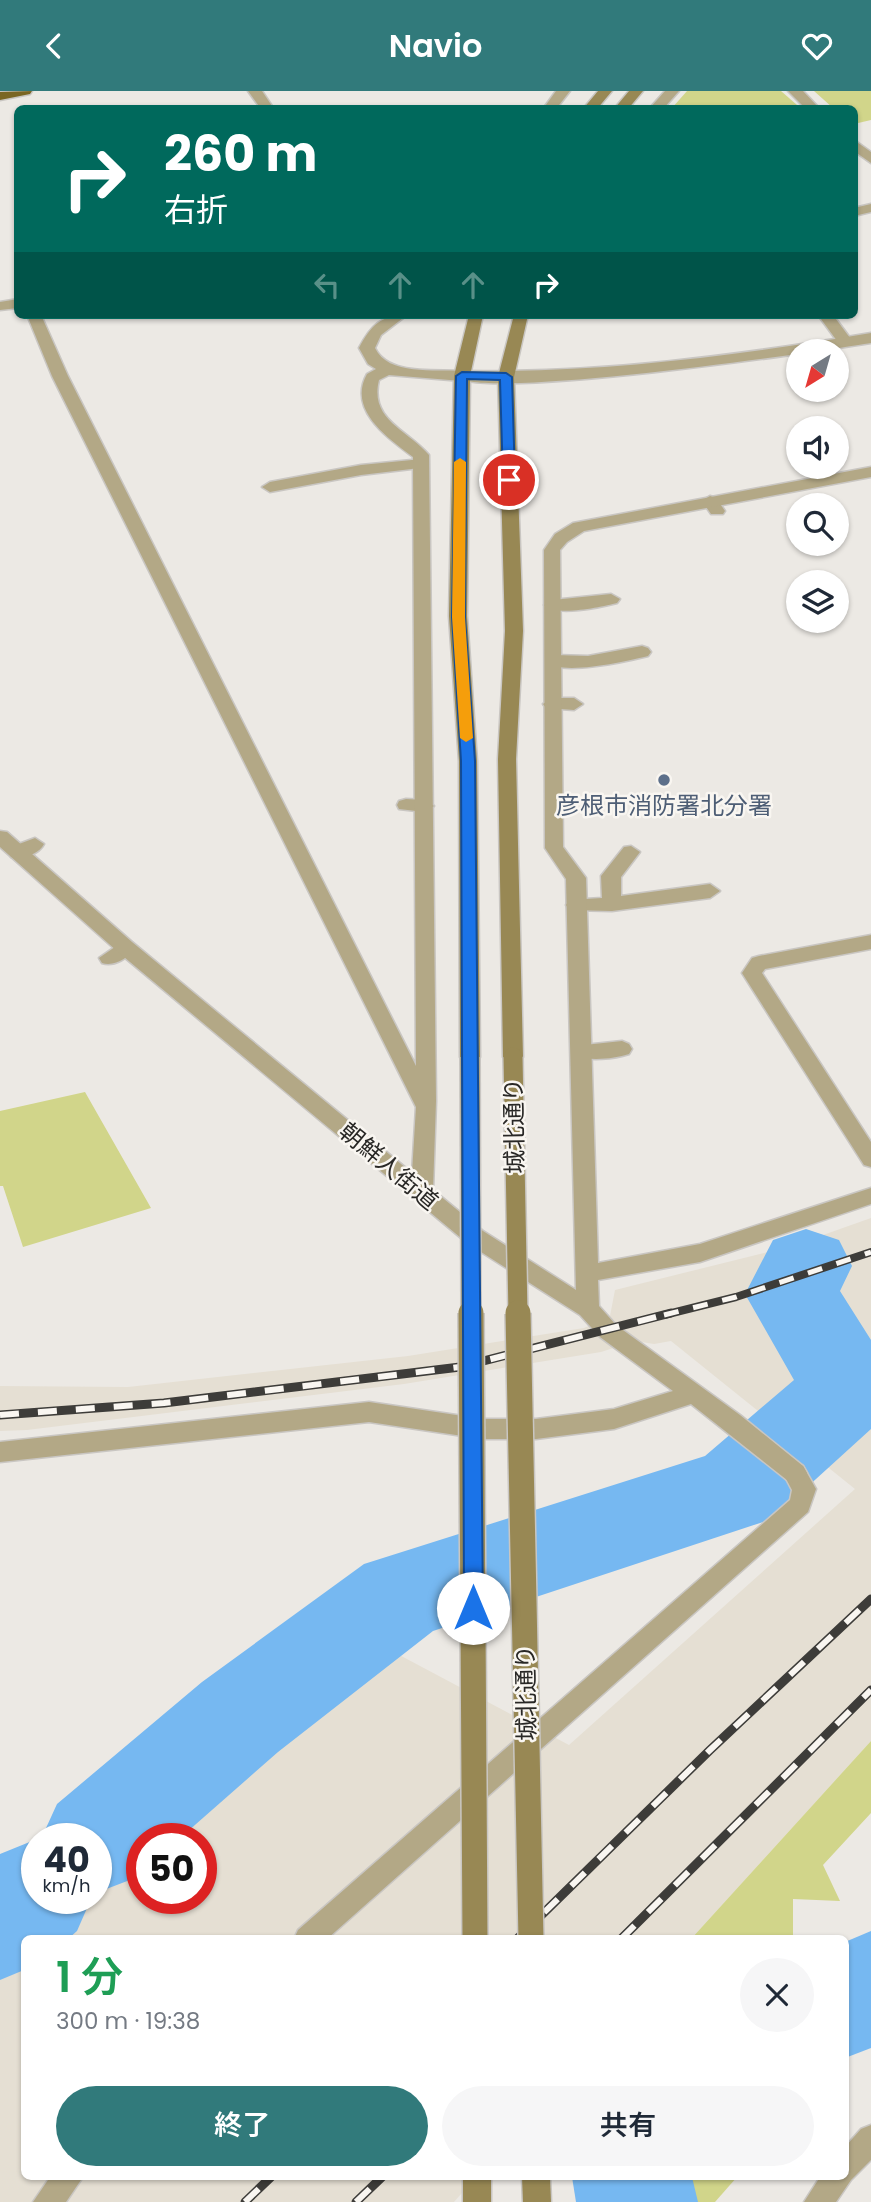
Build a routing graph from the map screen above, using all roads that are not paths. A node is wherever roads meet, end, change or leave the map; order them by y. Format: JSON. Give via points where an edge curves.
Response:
{"nodes":[{"id":1,"x":25,"y":91,"type":"edge"},
{"id":2,"x":605,"y":91,"type":"edge"},
{"id":3,"x":635,"y":91,"type":"edge"},
{"id":4,"x":672,"y":91,"type":"edge"},
{"id":5,"x":795,"y":91,"type":"edge"},
{"id":6,"x":0,"y":96,"type":"edge"},
{"id":7,"x":593,"y":105,"type":"edge"},
{"id":8,"x":623,"y":105,"type":"edge"},
{"id":9,"x":659,"y":105,"type":"edge"},
{"id":10,"x":810,"y":105,"type":"edge"},
{"id":11,"x":36,"y":319,"type":"edge"},
{"id":12,"x":394,"y":319,"type":"edge"},
{"id":13,"x":476,"y":319,"type":"edge"},
{"id":14,"x":520,"y":319,"type":"edge"},
{"id":15,"x":828,"y":319,"type":"edge"},
{"id":16,"x":871,"y":338,"type":"edge"},
{"id":17,"x":843,"y":339,"type":"edge"},
{"id":18,"x":849,"y":341,"type":"edge"},
{"id":19,"x":786,"y":352,"type":"edge"},
{"id":20,"x":387,"y":370,"type":"junction"},
{"id":21,"x":462,"y":376,"type":"junction"},
{"id":22,"x":506,"y":377,"type":"junction"},
{"id":23,"x":422,"y":464,"type":"junction"},
{"id":24,"x":871,"y":472,"type":"edge"},
{"id":25,"x":270,"y":487,"type":"dead end"},
{"id":26,"x":611,"y":599,"type":"dead end"},
{"id":27,"x":553,"y":605,"type":"junction"},
{"id":28,"x":642,"y":652,"type":"dead end"},
{"id":29,"x":554,"y":661,"type":"junction"},
{"id":30,"x":552,"y":704,"type":"junction"},
{"id":31,"x":574,"y":704,"type":"dead end"},
{"id":32,"x":0,"y":837,"type":"edge"},
{"id":33,"x":631,"y":852,"type":"dead end"},
{"id":34,"x":710,"y":891,"type":"dead end"},
{"id":35,"x":612,"y":904,"type":"junction"},
{"id":36,"x":576,"y":905,"type":"junction"},
{"id":37,"x":871,"y":942,"type":"edge"},
{"id":38,"x":622,"y":1049,"type":"dead end"},
{"id":39,"x":582,"y":1051,"type":"junction"},
{"id":40,"x":426,"y":1107,"type":"junction"},
{"id":41,"x":862,"y":1129,"type":"edge"},
{"id":42,"x":871,"y":1159,"type":"edge"},
{"id":43,"x":422,"y":1193,"type":"junction"},
{"id":44,"x":871,"y":1196,"type":"edge"},
{"id":45,"x":588,"y":1273,"type":"junction"},
{"id":46,"x":588,"y":1309,"type":"junction"},
{"id":47,"x":694,"y":1394,"type":"junction"},
{"id":48,"x":0,"y":1452,"type":"edge"},
{"id":49,"x":312,"y":1935,"type":"edge"},
{"id":50,"x":475,"y":1935,"type":"edge"},
{"id":51,"x":531,"y":1935,"type":"edge"},
{"id":52,"x":871,"y":2139,"type":"edge"},
{"id":53,"x":849,"y":2164,"type":"edge"},
{"id":54,"x":66,"y":2180,"type":"edge"},
{"id":55,"x":477,"y":2180,"type":"edge"},
{"id":56,"x":536,"y":2180,"type":"edge"},
{"id":57,"x":836,"y":2180,"type":"edge"},
{"id":58,"x":47,"y":2202,"type":"edge"},
{"id":59,"x":477,"y":2202,"type":"edge"},
{"id":60,"x":537,"y":2202,"type":"edge"},
{"id":61,"x":818,"y":2202,"type":"edge"}],
"edges":[{"from":1,"to":6,"type":"highway"},
{"from":2,"to":7,"type":"main road"},
{"from":3,"to":8,"type":"main road"},
{"from":4,"to":9,"type":"street"},
{"from":5,"to":10,"type":"street"},
{"from":11,"to":40,"type":"street"},
{"from":12,"to":20,"type":"street","via":[[375,332],[368,348],[373,361]]},
{"from":13,"to":21,"type":"main road","name":"城北通り"},
{"from":14,"to":22,"type":"main road","name":"城北通り"},
{"from":15,"to":17,"type":"street"},
{"from":16,"to":18,"type":"street"},
{"from":19,"to":22,"type":"street"},
{"from":20,"to":21,"type":"street"},
{"from":20,"to":23,"type":"street","via":[[372,377],[366,391],[372,412],[421,455]]},
{"from":21,"to":22,"type":"street"},
{"from":21,"to":50,"type":"main road","name":"城北通り","bridge":true,"via":[[458,617],[468,761]]},
{"from":22,"to":51,"type":"main road","name":"城北通り","bridge":true,"via":[[514,631],[506,759]]},
{"from":23,"to":25,"type":"street"},
{"from":23,"to":40,"type":"street","via":[[416,540],[415,806]]},
{"from":24,"to":27,"type":"street","via":[[714,506],[579,527],[552,549]]},
{"from":26,"to":27,"type":"street"},
{"from":27,"to":29,"type":"street"},
{"from":28,"to":29,"type":"street","via":[[588,662]]},
{"from":29,"to":30,"type":"street"},
{"from":30,"to":31,"type":"street"},
{"from":30,"to":36,"type":"street","via":[[554,848],[576,878]]},
{"from":32,"to":43,"type":"street","name":"朝鮮人街道","via":[[27,848],[117,953]]},
{"from":33,"to":35,"type":"street","via":[[611,876]]},
{"from":34,"to":35,"type":"street"},
{"from":35,"to":36,"type":"street"},
{"from":36,"to":39,"type":"street"},
{"from":37,"to":41,"type":"street","via":[[758,963],[752,973]]},
{"from":38,"to":39,"type":"street"},
{"from":39,"to":45,"type":"street"},
{"from":40,"to":43,"type":"street"},
{"from":41,"to":42,"type":"street"},
{"from":43,"to":46,"type":"street","name":"朝鮮人街道","via":[[475,1237]]},
{"from":44,"to":45,"type":"street","via":[[700,1253]]},
{"from":45,"to":46,"type":"street"},
{"from":46,"to":47,"type":"street","name":"朝鮮人街道","via":[[608,1331]]},
{"from":47,"to":48,"type":"street","via":[[614,1419],[536,1429],[483,1429],[369,1412]]},
{"from":47,"to":49,"type":"street","name":"朝鮮人街道","via":[[792,1471],[804,1489],[800,1505]]},
{"from":52,"to":53,"type":"street"},
{"from":54,"to":58,"type":"street"},
{"from":55,"to":59,"type":"main road"},
{"from":56,"to":60,"type":"main road"},
{"from":57,"to":61,"type":"street"}]}
